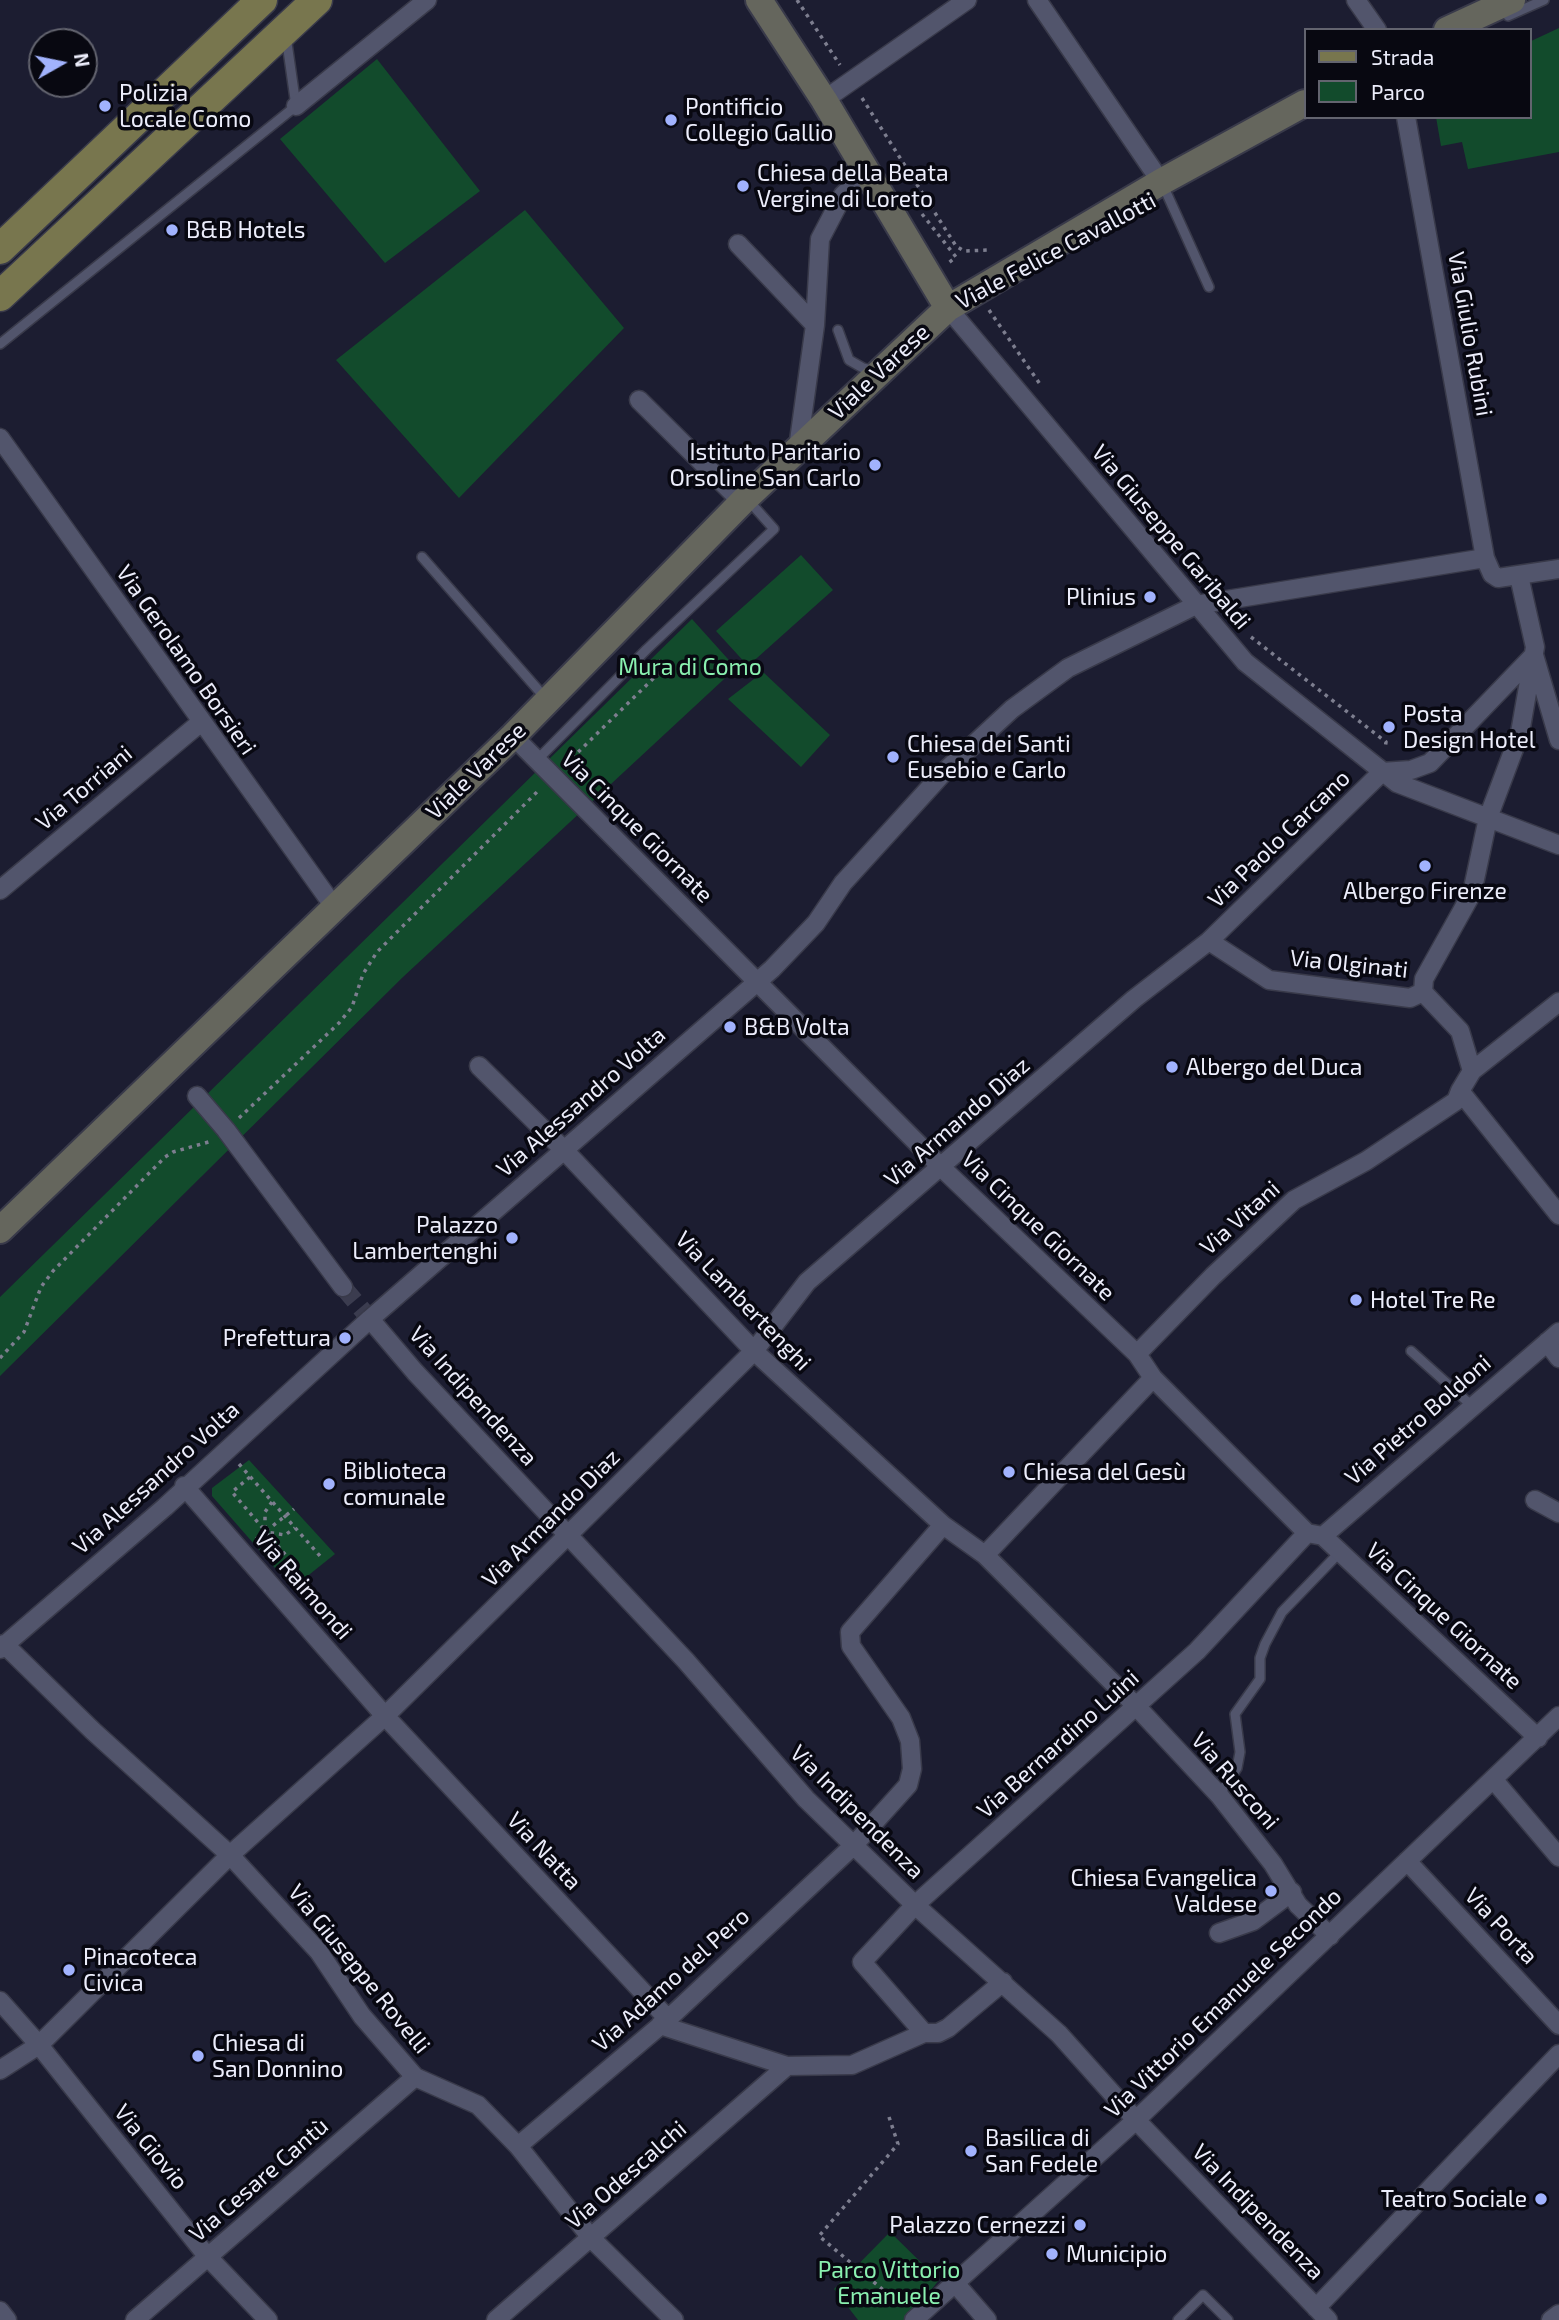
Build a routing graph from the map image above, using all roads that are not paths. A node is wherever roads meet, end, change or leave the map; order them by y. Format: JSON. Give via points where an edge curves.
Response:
{"nodes":[{"id":1,"x":262,"y":0,"type":"edge"},
{"id":2,"x":317,"y":0,"type":"edge"},
{"id":3,"x":427,"y":0,"type":"edge"},
{"id":4,"x":759,"y":0,"type":"edge"},
{"id":5,"x":967,"y":0,"type":"edge"},
{"id":6,"x":1037,"y":0,"type":"edge"},
{"id":7,"x":1356,"y":0,"type":"edge"},
{"id":8,"x":1544,"y":0,"type":"edge"},
{"id":9,"x":1506,"y":10,"type":"edge"},
{"id":10,"x":1376,"y":28,"type":"edge"},
{"id":11,"x":1453,"y":28,"type":"edge"},
{"id":12,"x":285,"y":29,"type":"junction"},
{"id":13,"x":824,"y":100,"type":"junction"},
{"id":14,"x":1304,"y":104,"type":"edge"},
{"id":15,"x":296,"y":106,"type":"junction"},
{"id":16,"x":1406,"y":119,"type":"edge"},
{"id":17,"x":868,"y":172,"type":"junction"},
{"id":18,"x":1166,"y":190,"type":"junction"},
{"id":19,"x":1133,"y":211,"type":"dead end"},
{"id":20,"x":738,"y":244,"type":"dead end"},
{"id":21,"x":0,"y":249,"type":"edge"},
{"id":22,"x":1209,"y":286,"type":"dead end"},
{"id":23,"x":0,"y":296,"type":"edge"},
{"id":24,"x":948,"y":308,"type":"junction"},
{"id":25,"x":816,"y":325,"type":"junction"},
{"id":26,"x":838,"y":330,"type":"dead end"},
{"id":27,"x":0,"y":344,"type":"edge"},
{"id":28,"x":879,"y":371,"type":"junction"},
{"id":29,"x":639,"y":400,"type":"dead end"},
{"id":30,"x":0,"y":438,"type":"edge"},
{"id":31,"x":798,"y":448,"type":"junction"},
{"id":32,"x":744,"y":500,"type":"junction"},
{"id":33,"x":422,"y":557,"type":"dead end"},
{"id":34,"x":1485,"y":558,"type":"junction"},
{"id":35,"x":1559,"y":569,"type":"edge"},
{"id":36,"x":1519,"y":576,"type":"junction"},
{"id":37,"x":1196,"y":605,"type":"junction"},
{"id":38,"x":1534,"y":654,"type":"junction"},
{"id":39,"x":548,"y":701,"type":"junction"},
{"id":40,"x":200,"y":723,"type":"junction"},
{"id":41,"x":513,"y":736,"type":"junction"},
{"id":42,"x":1559,"y":740,"type":"edge"},
{"id":43,"x":537,"y":760,"type":"junction"},
{"id":44,"x":1382,"y":772,"type":"junction"},
{"id":45,"x":1488,"y":818,"type":"junction"},
{"id":46,"x":1559,"y":845,"type":"edge"},
{"id":47,"x":0,"y":890,"type":"edge"},
{"id":48,"x":335,"y":908,"type":"junction"},
{"id":49,"x":1209,"y":941,"type":"junction"},
{"id":50,"x":756,"y":982,"type":"junction"},
{"id":51,"x":1423,"y":992,"type":"junction"},
{"id":52,"x":1134,"y":999,"type":"joint"},
{"id":53,"x":1559,"y":1002,"type":"edge"},
{"id":54,"x":479,"y":1066,"type":"dead end"},
{"id":55,"x":1472,"y":1071,"type":"junction"},
{"id":56,"x":1460,"y":1091,"type":"junction"},
{"id":57,"x":197,"y":1096,"type":"dead end"},
{"id":58,"x":564,"y":1149,"type":"junction"},
{"id":59,"x":942,"y":1168,"type":"junction"},
{"id":60,"x":1558,"y":1213,"type":"edge"},
{"id":61,"x":0,"y":1230,"type":"edge"},
{"id":62,"x":344,"y":1287,"type":"tunnel mouth"},
{"id":63,"x":370,"y":1319,"type":"junction"},
{"id":64,"x":1553,"y":1337,"type":"edge"},
{"id":65,"x":754,"y":1351,"type":"junction"},
{"id":66,"x":1412,"y":1352,"type":"dead end"},
{"id":67,"x":1137,"y":1354,"type":"junction"},
{"id":68,"x":1559,"y":1358,"type":"edge"},
{"id":69,"x":1153,"y":1378,"type":"junction"},
{"id":70,"x":1471,"y":1405,"type":"junction"},
{"id":71,"x":184,"y":1486,"type":"junction"},
{"id":72,"x":1535,"y":1500,"type":"dead end"},
{"id":73,"x":1559,"y":1513,"type":"edge"},
{"id":74,"x":943,"y":1525,"type":"junction"},
{"id":75,"x":1315,"y":1535,"type":"junction"},
{"id":76,"x":567,"y":1536,"type":"junction"},
{"id":77,"x":1339,"y":1553,"type":"junction"},
{"id":78,"x":985,"y":1555,"type":"junction"},
{"id":79,"x":2,"y":1647,"type":"edge"},
{"id":80,"x":1136,"y":1706,"type":"junction"},
{"id":81,"x":385,"y":1716,"type":"junction"},
{"id":82,"x":1559,"y":1716,"type":"edge"},
{"id":83,"x":1534,"y":1741,"type":"junction"},
{"id":84,"x":1493,"y":1779,"type":"junction"},
{"id":85,"x":1219,"y":1795,"type":"junction"},
{"id":86,"x":853,"y":1846,"type":"junction"},
{"id":87,"x":230,"y":1855,"type":"junction"},
{"id":88,"x":1559,"y":1857,"type":"edge"},
{"id":89,"x":1407,"y":1861,"type":"junction"},
{"id":90,"x":1292,"y":1892,"type":"junction"},
{"id":91,"x":915,"y":1905,"type":"junction"},
{"id":92,"x":1219,"y":1933,"type":"dead end"},
{"id":93,"x":1330,"y":1936,"type":"junction"},
{"id":94,"x":1003,"y":1982,"type":"junction"},
{"id":95,"x":0,"y":2001,"type":"edge"},
{"id":96,"x":664,"y":2022,"type":"junction"},
{"id":97,"x":1559,"y":2025,"type":"edge"},
{"id":98,"x":924,"y":2033,"type":"junction"},
{"id":99,"x":39,"y":2045,"type":"junction"},
{"id":100,"x":1559,"y":2054,"type":"edge"},
{"id":101,"x":787,"y":2066,"type":"junction"},
{"id":102,"x":0,"y":2070,"type":"edge"},
{"id":103,"x":415,"y":2077,"type":"junction"},
{"id":104,"x":1136,"y":2120,"type":"junction"},
{"id":105,"x":518,"y":2147,"type":"junction"},
{"id":106,"x":592,"y":2239,"type":"junction"},
{"id":107,"x":207,"y":2256,"type":"junction"},
{"id":108,"x":954,"y":2282,"type":"junction"},
{"id":109,"x":0,"y":2311,"type":"edge"},
{"id":110,"x":1322,"y":2314,"type":"edge"},
{"id":111,"x":1559,"y":2315,"type":"edge"},
{"id":112,"x":915,"y":2319,"type":"edge"},
{"id":113,"x":7,"y":2320,"type":"edge"},
{"id":114,"x":135,"y":2320,"type":"edge"},
{"id":115,"x":268,"y":2320,"type":"edge"},
{"id":116,"x":496,"y":2320,"type":"edge"},
{"id":117,"x":674,"y":2320,"type":"edge"},
{"id":118,"x":987,"y":2320,"type":"edge"},
{"id":119,"x":1178,"y":2320,"type":"edge"},
{"id":120,"x":1228,"y":2320,"type":"edge"},
{"id":121,"x":1551,"y":2320,"type":"edge"}],
"edges":[{"from":1,"to":21,"type":"main road"},
{"from":2,"to":12,"type":"main road"},
{"from":3,"to":15,"type":"street"},
{"from":4,"to":13,"type":"street"},
{"from":5,"to":13,"type":"street"},
{"from":6,"to":18,"type":"street"},
{"from":7,"to":10,"type":"street"},
{"from":8,"to":9,"type":"lane"},
{"from":9,"to":11,"type":"street"},
{"from":12,"to":15,"type":"lane"},
{"from":12,"to":23,"type":"main road"},
{"from":13,"to":17,"type":"street"},
{"from":14,"to":18,"type":"street","name":"Viale Felice Cavallotti"},
{"from":15,"to":27,"type":"lane"},
{"from":16,"to":34,"type":"street","name":"Via Giulio Rubini"},
{"from":17,"to":24,"type":"street"},
{"from":17,"to":25,"type":"street","via":[[843,195],[820,239]]},
{"from":18,"to":22,"type":"lane"},
{"from":18,"to":24,"type":"street","name":"Viale Felice Cavallotti"},
{"from":19,"to":24,"type":"lane","name":"Viale Felice Cavallotti","via":[[960,307]]},
{"from":20,"to":25,"type":"street"},
{"from":24,"to":28,"type":"street","name":"Viale Varese"},
{"from":24,"to":37,"type":"street","name":"Via Giuseppe Garibaldi"},
{"from":25,"to":31,"type":"street"},
{"from":26,"to":28,"type":"lane","via":[[849,360]]},
{"from":28,"to":31,"type":"street","name":"Viale Varese"},
{"from":29,"to":32,"type":"street"},
{"from":30,"to":40,"type":"street","name":"Via Gerolamo Borsieri"},
{"from":31,"to":32,"type":"street","name":"Viale Varese"},
{"from":32,"to":39,"type":"street","name":"Viale Varese"},
{"from":32,"to":43,"type":"lane","via":[[774,529]]},
{"from":33,"to":39,"type":"lane"},
{"from":34,"to":36,"type":"street","via":[[1499,578]]},
{"from":34,"to":37,"type":"street","name":"Via Alessandro Volta"},
{"from":35,"to":36,"type":"street"},
{"from":36,"to":38,"type":"street"},
{"from":37,"to":44,"type":"street","name":"Via Giuseppe Garibaldi","via":[[1245,662]]},
{"from":37,"to":50,"type":"street","name":"Via Alessandro Volta","via":[[1068,668],[1012,709],[944,772],[843,884],[816,923]]},
{"from":38,"to":42,"type":"street"},
{"from":38,"to":44,"type":"street","via":[[1430,763]]},
{"from":38,"to":45,"type":"street","via":[[1520,733]]},
{"from":39,"to":41,"type":"street","name":"Viale Varese"},
{"from":40,"to":47,"type":"street","name":"Via Torriani"},
{"from":40,"to":48,"type":"street","name":"Via Gerolamo Borsieri"},
{"from":41,"to":43,"type":"street","name":"Via Cinque Giornate"},
{"from":41,"to":48,"type":"street","name":"Viale Varese"},
{"from":43,"to":50,"type":"street","name":"Via Cinque Giornate"},
{"from":44,"to":45,"type":"street","name":"Via Giuseppe Garibaldi","via":[[1397,783]]},
{"from":44,"to":49,"type":"street","name":"Via Paolo Carcano"},
{"from":45,"to":46,"type":"street","name":"Via Giuseppe Garibaldi"},
{"from":45,"to":51,"type":"street","via":[[1472,893],[1424,979]]},
{"from":48,"to":61,"type":"street","name":"Viale Varese"},
{"from":49,"to":51,"type":"street","name":"Via Olginati","via":[[1269,980],[1410,998]]},
{"from":49,"to":52,"type":"street","name":"Via Paolo Carcano"},
{"from":50,"to":58,"type":"street","name":"Via Alessandro Volta"},
{"from":50,"to":59,"type":"street","name":"Via Cinque Giornate"},
{"from":51,"to":55,"type":"street","via":[[1460,1031]]},
{"from":52,"to":59,"type":"street","name":"Via Armando Diaz"},
{"from":53,"to":55,"type":"street"},
{"from":54,"to":58,"type":"street","name":"Via Lambertenghi"},
{"from":55,"to":56,"type":"street","name":"Via Vitani"},
{"from":56,"to":60,"type":"street"},
{"from":56,"to":67,"type":"street","name":"Via Vitani","via":[[1456,1101],[1366,1161],[1294,1200]]},
{"from":57,"to":62,"type":"street"},
{"from":58,"to":63,"type":"street","name":"Via Alessandro Volta"},
{"from":58,"to":65,"type":"street","name":"Via Lambertenghi"},
{"from":59,"to":65,"type":"street","name":"Via Armando Diaz","via":[[807,1282]]},
{"from":59,"to":67,"type":"street","name":"Via Cinque Giornate"},
{"from":63,"to":71,"type":"street","name":"Via Alessandro Volta"},
{"from":63,"to":76,"type":"street","name":"Via Indipendenza"},
{"from":64,"to":68,"type":"street"},
{"from":64,"to":70,"type":"street","name":"Via Pietro Boldoni"},
{"from":65,"to":74,"type":"street","name":"Via Lambertenghi"},
{"from":65,"to":76,"type":"street","name":"Via Armando Diaz"},
{"from":66,"to":70,"type":"lane"},
{"from":67,"to":69,"type":"street","name":"Via Cinque Giornate"},
{"from":69,"to":75,"type":"street","name":"Via Cinque Giornate"},
{"from":69,"to":78,"type":"street"},
{"from":70,"to":75,"type":"street","name":"Via Pietro Boldoni"},
{"from":71,"to":79,"type":"street","name":"Via Alessandro Volta"},
{"from":71,"to":81,"type":"street","name":"Via Raimondi"},
{"from":72,"to":73,"type":"street"},
{"from":74,"to":78,"type":"street","name":"Via Lambertenghi"},
{"from":74,"to":86,"type":"street","name":"Via Adamo del Pero","via":[[849,1632],[851,1646],[901,1718],[910,1741],[912,1769],[908,1785]]},
{"from":75,"to":77,"type":"street","name":"Via Cinque Giornate"},
{"from":75,"to":80,"type":"street","name":"Via Bernardino Luini"},
{"from":76,"to":81,"type":"street","name":"Via Armando Diaz"},
{"from":76,"to":86,"type":"street","name":"Via Indipendenza"},
{"from":77,"to":83,"type":"street","name":"Via Cinque Giornate","via":[[1479,1680]]},
{"from":77,"to":85,"type":"lane","via":[[1282,1612],[1265,1644],[1260,1679],[1235,1714],[1240,1752],[1237,1768]]},
{"from":78,"to":80,"type":"street","name":"Via Rusconi"},
{"from":79,"to":87,"type":"street","name":"Via Giuseppe Rovelli"},
{"from":80,"to":85,"type":"street","name":"Via Rusconi"},
{"from":80,"to":91,"type":"street","name":"Via Bernardino Luini"},
{"from":81,"to":87,"type":"street","name":"Via Armando Diaz"},
{"from":81,"to":96,"type":"street","name":"Via Natta"},
{"from":82,"to":83,"type":"street","name":"Via Vittorio Emanuele Secondo"},
{"from":83,"to":84,"type":"street","name":"Via Vittorio Emanuele Secondo"},
{"from":84,"to":88,"type":"street"},
{"from":84,"to":89,"type":"street","name":"Via Vittorio Emanuele Secondo"},
{"from":85,"to":90,"type":"street","name":"Via Rusconi"},
{"from":86,"to":91,"type":"street","name":"Via Indipendenza"},
{"from":86,"to":96,"type":"street","name":"Via Adamo del Pero"},
{"from":87,"to":99,"type":"street","name":"Via Armando Diaz"},
{"from":87,"to":103,"type":"street","name":"Via Giuseppe Rovelli","via":[[318,1952],[362,2016]]},
{"from":89,"to":93,"type":"street","name":"Via Vittorio Emanuele Secondo"},
{"from":89,"to":97,"type":"street","name":"Via Porta"},
{"from":90,"to":92,"type":"street","via":[[1253,1921]]},
{"from":90,"to":93,"type":"street","name":"Via Rusconi","via":[[1298,1905]]},
{"from":91,"to":94,"type":"street","name":"Via Indipendenza"},
{"from":91,"to":98,"type":"street","name":"Via Bernardino Luini","via":[[862,1962]]},
{"from":93,"to":104,"type":"street","name":"Via Vittorio Emanuele Secondo"},
{"from":94,"to":98,"type":"street","name":"Via Natta","via":[[948,2028]]},
{"from":94,"to":104,"type":"street","name":"Via Indipendenza","via":[[1059,2034]]},
{"from":95,"to":99,"type":"street","name":"Via Giovio"},
{"from":96,"to":101,"type":"street","name":"Via Natta"},
{"from":96,"to":105,"type":"street","name":"Via Adamo del Pero"},
{"from":98,"to":101,"type":"street","name":"Via Natta","via":[[852,2065]]},
{"from":99,"to":102,"type":"street","name":"Via Armando Diaz"},
{"from":99,"to":107,"type":"street","name":"Via Giovio"},
{"from":100,"to":110,"type":"street"},
{"from":101,"to":106,"type":"street","name":"Via Odescalchi"},
{"from":103,"to":105,"type":"street","name":"Via Giuseppe Rovelli","via":[[478,2105]]},
{"from":103,"to":107,"type":"street","name":"Via Cesare Cantù"},
{"from":104,"to":108,"type":"street","name":"Via Vittorio Emanuele Secondo"},
{"from":104,"to":110,"type":"street","name":"Via Indipendenza"},
{"from":105,"to":106,"type":"street","name":"Via Giuseppe Rovelli"},
{"from":106,"to":116,"type":"street","name":"Via Odescalchi"},
{"from":106,"to":117,"type":"street","name":"Via Giuseppe Rovelli"},
{"from":107,"to":114,"type":"street","name":"Via Cesare Cantù"},
{"from":107,"to":115,"type":"street","name":"Via Giovio"},
{"from":108,"to":112,"type":"street","name":"Via Vittorio Emanuele Secondo"},
{"from":108,"to":118,"type":"street"},
{"from":109,"to":113,"type":"street"},
{"from":111,"to":121,"type":"street"},
{"from":119,"to":120,"type":"lane","via":[[1203,2295]]}]}
